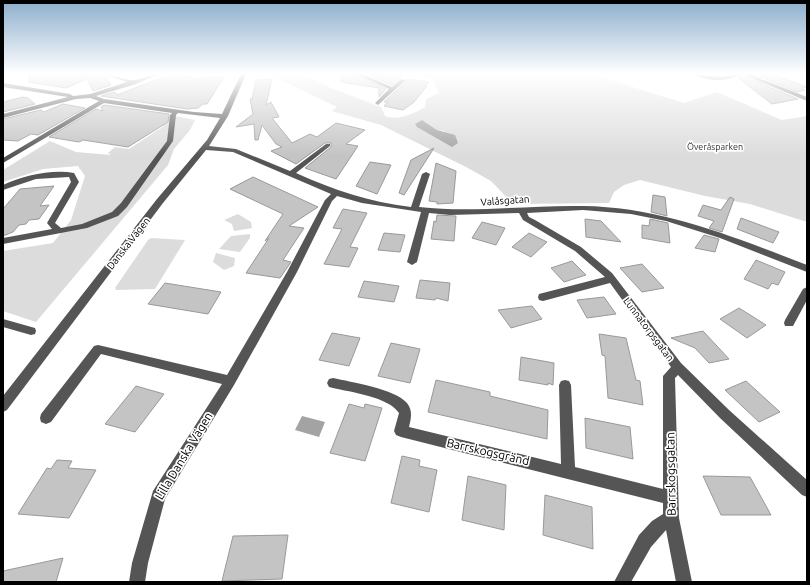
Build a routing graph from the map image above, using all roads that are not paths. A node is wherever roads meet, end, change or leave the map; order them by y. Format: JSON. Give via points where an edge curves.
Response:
{"nodes":[{"id":1,"x":59,"y":101,"type":"edge"},
{"id":2,"x":103,"y":101,"type":"edge"},
{"id":3,"x":105,"y":101,"type":"edge"},
{"id":4,"x":232,"y":101,"type":"edge"},
{"id":5,"x":176,"y":112,"type":"junction"},
{"id":6,"x":3,"y":116,"type":"edge"},
{"id":7,"x":225,"y":116,"type":"junction"},
{"id":8,"x":328,"y":145,"type":"dead end"},
{"id":9,"x":205,"y":148,"type":"junction"},
{"id":10,"x":3,"y":161,"type":"edge"},
{"id":11,"x":290,"y":174,"type":"junction"},
{"id":12,"x":426,"y":174,"type":"dead end"},
{"id":13,"x":3,"y":188,"type":"edge"},
{"id":14,"x":336,"y":193,"type":"junction"},
{"id":15,"x":414,"y":210,"type":"junction"},
{"id":16,"x":522,"y":210,"type":"junction"},
{"id":17,"x":425,"y":211,"type":"junction"},
{"id":18,"x":58,"y":230,"type":"junction"},
{"id":19,"x":3,"y":241,"type":"edge"},
{"id":20,"x":412,"y":262,"type":"dead end"},
{"id":21,"x":807,"y":269,"type":"edge"},
{"id":22,"x":611,"y":279,"type":"junction"},
{"id":23,"x":807,"y":291,"type":"edge"},
{"id":24,"x":544,"y":297,"type":"dead end"},
{"id":25,"x":3,"y":323,"type":"edge"},
{"id":26,"x":789,"y":323,"type":"dead end"},
{"id":27,"x":31,"y":331,"type":"dead end"},
{"id":28,"x":678,"y":367,"type":"junction"},
{"id":29,"x":230,"y":381,"type":"junction"},
{"id":30,"x":333,"y":383,"type":"dead end"},
{"id":31,"x":565,"y":385,"type":"dead end"},
{"id":32,"x":3,"y":406,"type":"edge"},
{"id":33,"x":46,"y":418,"type":"dead end"},
{"id":34,"x":568,"y":471,"type":"junction"},
{"id":35,"x":807,"y":490,"type":"edge"},
{"id":36,"x":670,"y":498,"type":"junction"},
{"id":37,"x":671,"y":518,"type":"junction"},
{"id":38,"x":137,"y":582,"type":"edge"},
{"id":39,"x":622,"y":582,"type":"edge"},
{"id":40,"x":684,"y":582,"type":"edge"}],
"edges":[{"from":1,"to":6,"type":"street"},
{"from":2,"to":10,"type":"street"},
{"from":3,"to":5,"type":"street"},
{"from":4,"to":7,"type":"street","name":"Danska Vägen"},
{"from":5,"to":7,"type":"street"},
{"from":5,"to":18,"type":"street","via":[[173,115],[170,141],[120,210],[84,226]]},
{"from":7,"to":9,"type":"street","name":"Danska Vägen"},
{"from":8,"to":11,"type":"street"},
{"from":9,"to":11,"type":"street","name":"Valåsgatan","via":[[234,150]]},
{"from":9,"to":32,"type":"street","name":"Danska Vägen","via":[[160,201]]},
{"from":11,"to":14,"type":"street","name":"Valåsgatan"},
{"from":12,"to":15,"type":"street"},
{"from":13,"to":18,"type":"street","via":[[34,177],[71,175],[75,182],[51,223]]},
{"from":14,"to":15,"type":"street","name":"Valåsgatan","via":[[362,201]]},
{"from":14,"to":29,"type":"street","name":"Lilla Danska Vägen","via":[[328,200],[292,272]]},
{"from":15,"to":17,"type":"street","name":"Valåsgatan"},
{"from":16,"to":17,"type":"street","name":"Valåsgatan","via":[[473,213]]},
{"from":16,"to":21,"type":"street","name":"Valåsgatan","via":[[613,210],[668,219],[723,236]]},
{"from":16,"to":22,"type":"street","name":"Lunnatorpsgatan","via":[[526,218],[579,249]]},
{"from":17,"to":20,"type":"street"},
{"from":18,"to":19,"type":"street"},
{"from":22,"to":24,"type":"street"},
{"from":22,"to":28,"type":"street","name":"Lunnatorpsgatan"},
{"from":23,"to":26,"type":"street"},
{"from":25,"to":27,"type":"street"},
{"from":28,"to":35,"type":"street","name":"Lunnatorpsgatan","via":[[762,450]]},
{"from":28,"to":36,"type":"street","name":"Barrskogsgatan","via":[[669,376]]},
{"from":29,"to":33,"type":"street","via":[[98,349]]},
{"from":29,"to":38,"type":"street","name":"Lilla Danska Vägen","via":[[158,496]]},
{"from":30,"to":34,"type":"street","name":"Barrskogsgränd","via":[[393,399],[405,413],[401,431]]},
{"from":31,"to":34,"type":"street"},
{"from":34,"to":36,"type":"street","name":"Barrskogsgränd"},
{"from":36,"to":37,"type":"street","name":"Barrskogsgatan"},
{"from":37,"to":39,"type":"street","via":[[657,526],[645,541]]},
{"from":37,"to":40,"type":"street","name":"Barrskogsgatan"}]}
